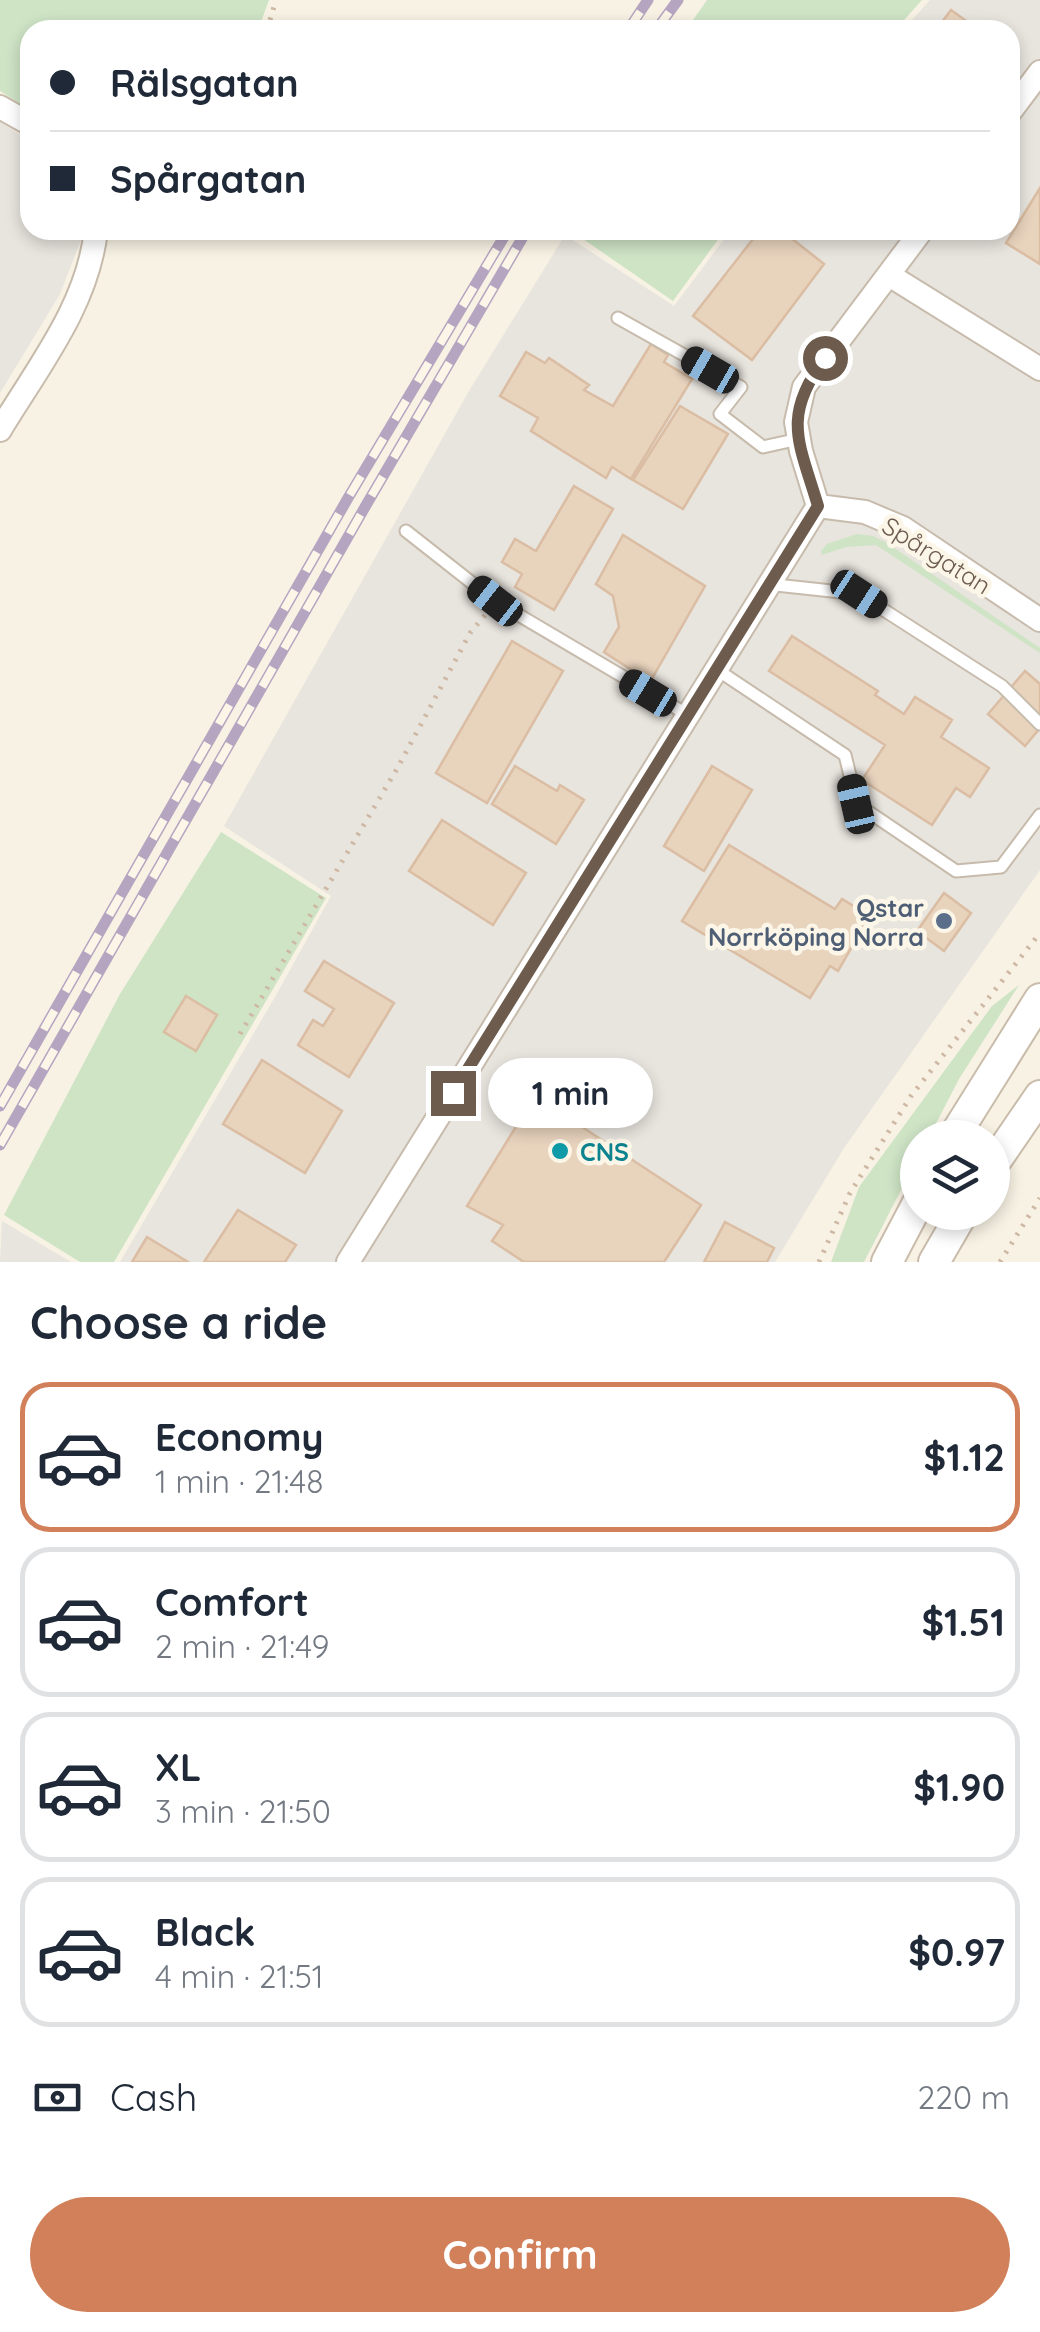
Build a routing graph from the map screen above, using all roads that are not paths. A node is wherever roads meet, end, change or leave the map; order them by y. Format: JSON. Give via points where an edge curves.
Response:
{"nodes":[{"id":1,"x":1040,"y":72,"type":"edge"},
{"id":2,"x":1020,"y":99,"type":"edge"},
{"id":3,"x":94,"y":240,"type":"edge"},
{"id":4,"x":914,"y":240,"type":"edge"},
{"id":5,"x":888,"y":275,"type":"junction"},
{"id":6,"x":618,"y":318,"type":"dead end"},
{"id":7,"x":1040,"y":369,"type":"edge"},
{"id":8,"x":0,"y":430,"type":"edge"},
{"id":9,"x":799,"y":440,"type":"junction"},
{"id":10,"x":818,"y":506,"type":"junction"},
{"id":11,"x":406,"y":531,"type":"dead end"},
{"id":12,"x":768,"y":584,"type":"junction"},
{"id":13,"x":1040,"y":620,"type":"edge"},
{"id":14,"x":715,"y":669,"type":"junction"},
{"id":15,"x":688,"y":715,"type":"junction"},
{"id":16,"x":1040,"y":724,"type":"edge"},
{"id":17,"x":1040,"y":815,"type":"edge"},
{"id":18,"x":1040,"y":999,"type":"edge"},
{"id":19,"x":1040,"y":1096,"type":"edge"},
{"id":20,"x":964,"y":1120,"type":"edge"},
{"id":21,"x":1010,"y":1140,"type":"edge"},
{"id":22,"x":903,"y":1230,"type":"edge"},
{"id":23,"x":953,"y":1230,"type":"edge"},
{"id":24,"x":348,"y":1262,"type":"edge"},
{"id":25,"x":886,"y":1262,"type":"edge"},
{"id":26,"x":934,"y":1262,"type":"edge"}],
"edges":[{"from":1,"to":2,"type":"street"},
{"from":3,"to":8,"type":"street","via":[[70,314]]},
{"from":4,"to":5,"type":"street"},
{"from":5,"to":7,"type":"street"},
{"from":5,"to":9,"type":"street","via":[[804,386]]},
{"from":6,"to":9,"type":"lane","via":[[740,387],[720,414],[762,447]]},
{"from":9,"to":10,"type":"street"},
{"from":10,"to":12,"type":"street"},
{"from":10,"to":13,"type":"street","name":"Spårgatan","via":[[865,512],[903,528]]},
{"from":11,"to":15,"type":"lane","via":[[495,601]]},
{"from":12,"to":14,"type":"street"},
{"from":12,"to":16,"type":"lane","via":[[859,594],[1002,686]]},
{"from":14,"to":15,"type":"street"},
{"from":14,"to":17,"type":"lane","via":[[845,755],[856,804],[956,871],[1001,868]]},
{"from":15,"to":24,"type":"street"},
{"from":18,"to":20,"type":"main road"},
{"from":19,"to":21,"type":"main road"},
{"from":22,"to":25,"type":"main road"},
{"from":23,"to":26,"type":"main road"}]}
